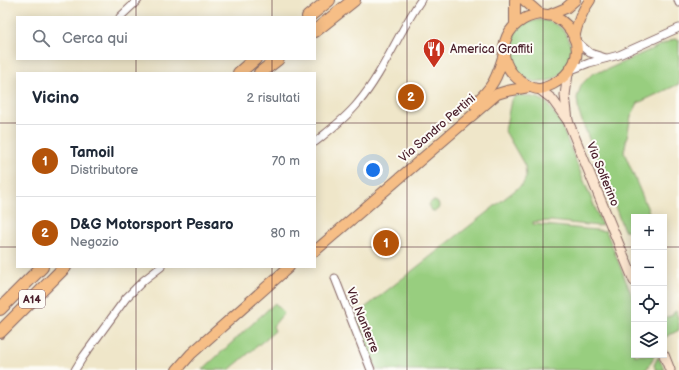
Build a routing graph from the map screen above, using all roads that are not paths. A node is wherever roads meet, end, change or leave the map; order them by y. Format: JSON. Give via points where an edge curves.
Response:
{"nodes":[{"id":1,"x":138,"y":0,"type":"edge"},
{"id":2,"x":329,"y":0,"type":"edge"},
{"id":3,"x":354,"y":0,"type":"edge"},
{"id":4,"x":421,"y":0,"type":"edge"},
{"id":5,"x":515,"y":0,"type":"edge"},
{"id":6,"x":524,"y":0,"type":"edge"},
{"id":7,"x":575,"y":0,"type":"edge"},
{"id":8,"x":590,"y":0,"type":"edge"},
{"id":9,"x":545,"y":15,"type":"junction"},
{"id":10,"x":121,"y":16,"type":"edge"},
{"id":11,"x":309,"y":16,"type":"edge"},
{"id":12,"x":515,"y":25,"type":"junction"},
{"id":13,"x":679,"y":28,"type":"edge"},
{"id":14,"x":316,"y":30,"type":"edge"},
{"id":15,"x":575,"y":39,"type":"junction"},
{"id":16,"x":504,"y":54,"type":"junction"},
{"id":17,"x":608,"y":59,"type":"junction"},
{"id":18,"x":254,"y":60,"type":"edge"},
{"id":19,"x":277,"y":60,"type":"edge"},
{"id":20,"x":241,"y":72,"type":"edge"},
{"id":21,"x":261,"y":72,"type":"edge"},
{"id":22,"x":569,"y":72,"type":"junction"},
{"id":23,"x":534,"y":88,"type":"junction"},
{"id":24,"x":568,"y":121,"type":"junction"},
{"id":25,"x":316,"y":141,"type":"edge"},
{"id":26,"x":316,"y":243,"type":"edge"},
{"id":27,"x":316,"y":250,"type":"edge"},
{"id":28,"x":41,"y":268,"type":"edge"},
{"id":29,"x":64,"y":268,"type":"edge"},
{"id":30,"x":160,"y":268,"type":"edge"},
{"id":31,"x":288,"y":268,"type":"edge"},
{"id":32,"x":296,"y":268,"type":"edge"},
{"id":33,"x":631,"y":274,"type":"edge"},
{"id":34,"x":335,"y":278,"type":"dead end"},
{"id":35,"x":0,"y":309,"type":"edge"},
{"id":36,"x":0,"y":332,"type":"edge"},
{"id":37,"x":665,"y":358,"type":"edge"},
{"id":38,"x":76,"y":370,"type":"edge"},
{"id":39,"x":177,"y":370,"type":"edge"},
{"id":40,"x":186,"y":370,"type":"edge"},
{"id":41,"x":371,"y":370,"type":"edge"},
{"id":42,"x":670,"y":370,"type":"edge"}],
"edges":[{"from":1,"to":10,"type":"street"},
{"from":2,"to":11,"type":"highway"},
{"from":3,"to":14,"type":"highway"},
{"from":4,"to":25,"type":"street","via":[[359,102]]},
{"from":5,"to":12,"type":"main road"},
{"from":6,"to":9,"type":"main road"},
{"from":7,"to":9,"type":"main road","name":"Via Sandro Pertini","via":[[566,8]]},
{"from":8,"to":15,"type":"main road","via":[[579,18]]},
{"from":9,"to":12,"type":"main road","name":"Via Sandro Pertini","via":[[531,15]]},
{"from":9,"to":15,"type":"main road","via":[[563,22]]},
{"from":12,"to":16,"type":"main road","name":"Via Sandro Pertini","via":[[506,38]]},
{"from":13,"to":17,"type":"street"},
{"from":15,"to":17,"type":"street","via":[[590,53]]},
{"from":15,"to":22,"type":"main road","via":[[575,61]]},
{"from":16,"to":23,"type":"main road","via":[[512,72]]},
{"from":16,"to":26,"type":"main road","name":"Via Sandro Pertini","via":[[498,77],[483,96]]},
{"from":17,"to":22,"type":"street","via":[[589,63]]},
{"from":18,"to":20,"type":"highway"},
{"from":19,"to":21,"type":"highway"},
{"from":22,"to":23,"type":"main road","name":"Via Sandro Pertini","via":[[560,81]]},
{"from":22,"to":24,"type":"main road","name":"Via Solferino","via":[[565,95]]},
{"from":23,"to":24,"type":"main road","name":"Via Solferino","via":[[552,99]]},
{"from":23,"to":27,"type":"main road","name":"Via Sandro Pertini","via":[[497,94]]},
{"from":24,"to":33,"type":"main road","name":"Via Solferino"},
{"from":28,"to":35,"type":"highway","number":"A14"},
{"from":29,"to":36,"type":"highway","number":"A14"},
{"from":30,"to":38,"type":"street","via":[[126,298]]},
{"from":31,"to":39,"type":"main road","via":[[191,354]]},
{"from":32,"to":40,"type":"main road"},
{"from":34,"to":41,"type":"street","name":"Via Nanterre"},
{"from":37,"to":42,"type":"main road"}]}
